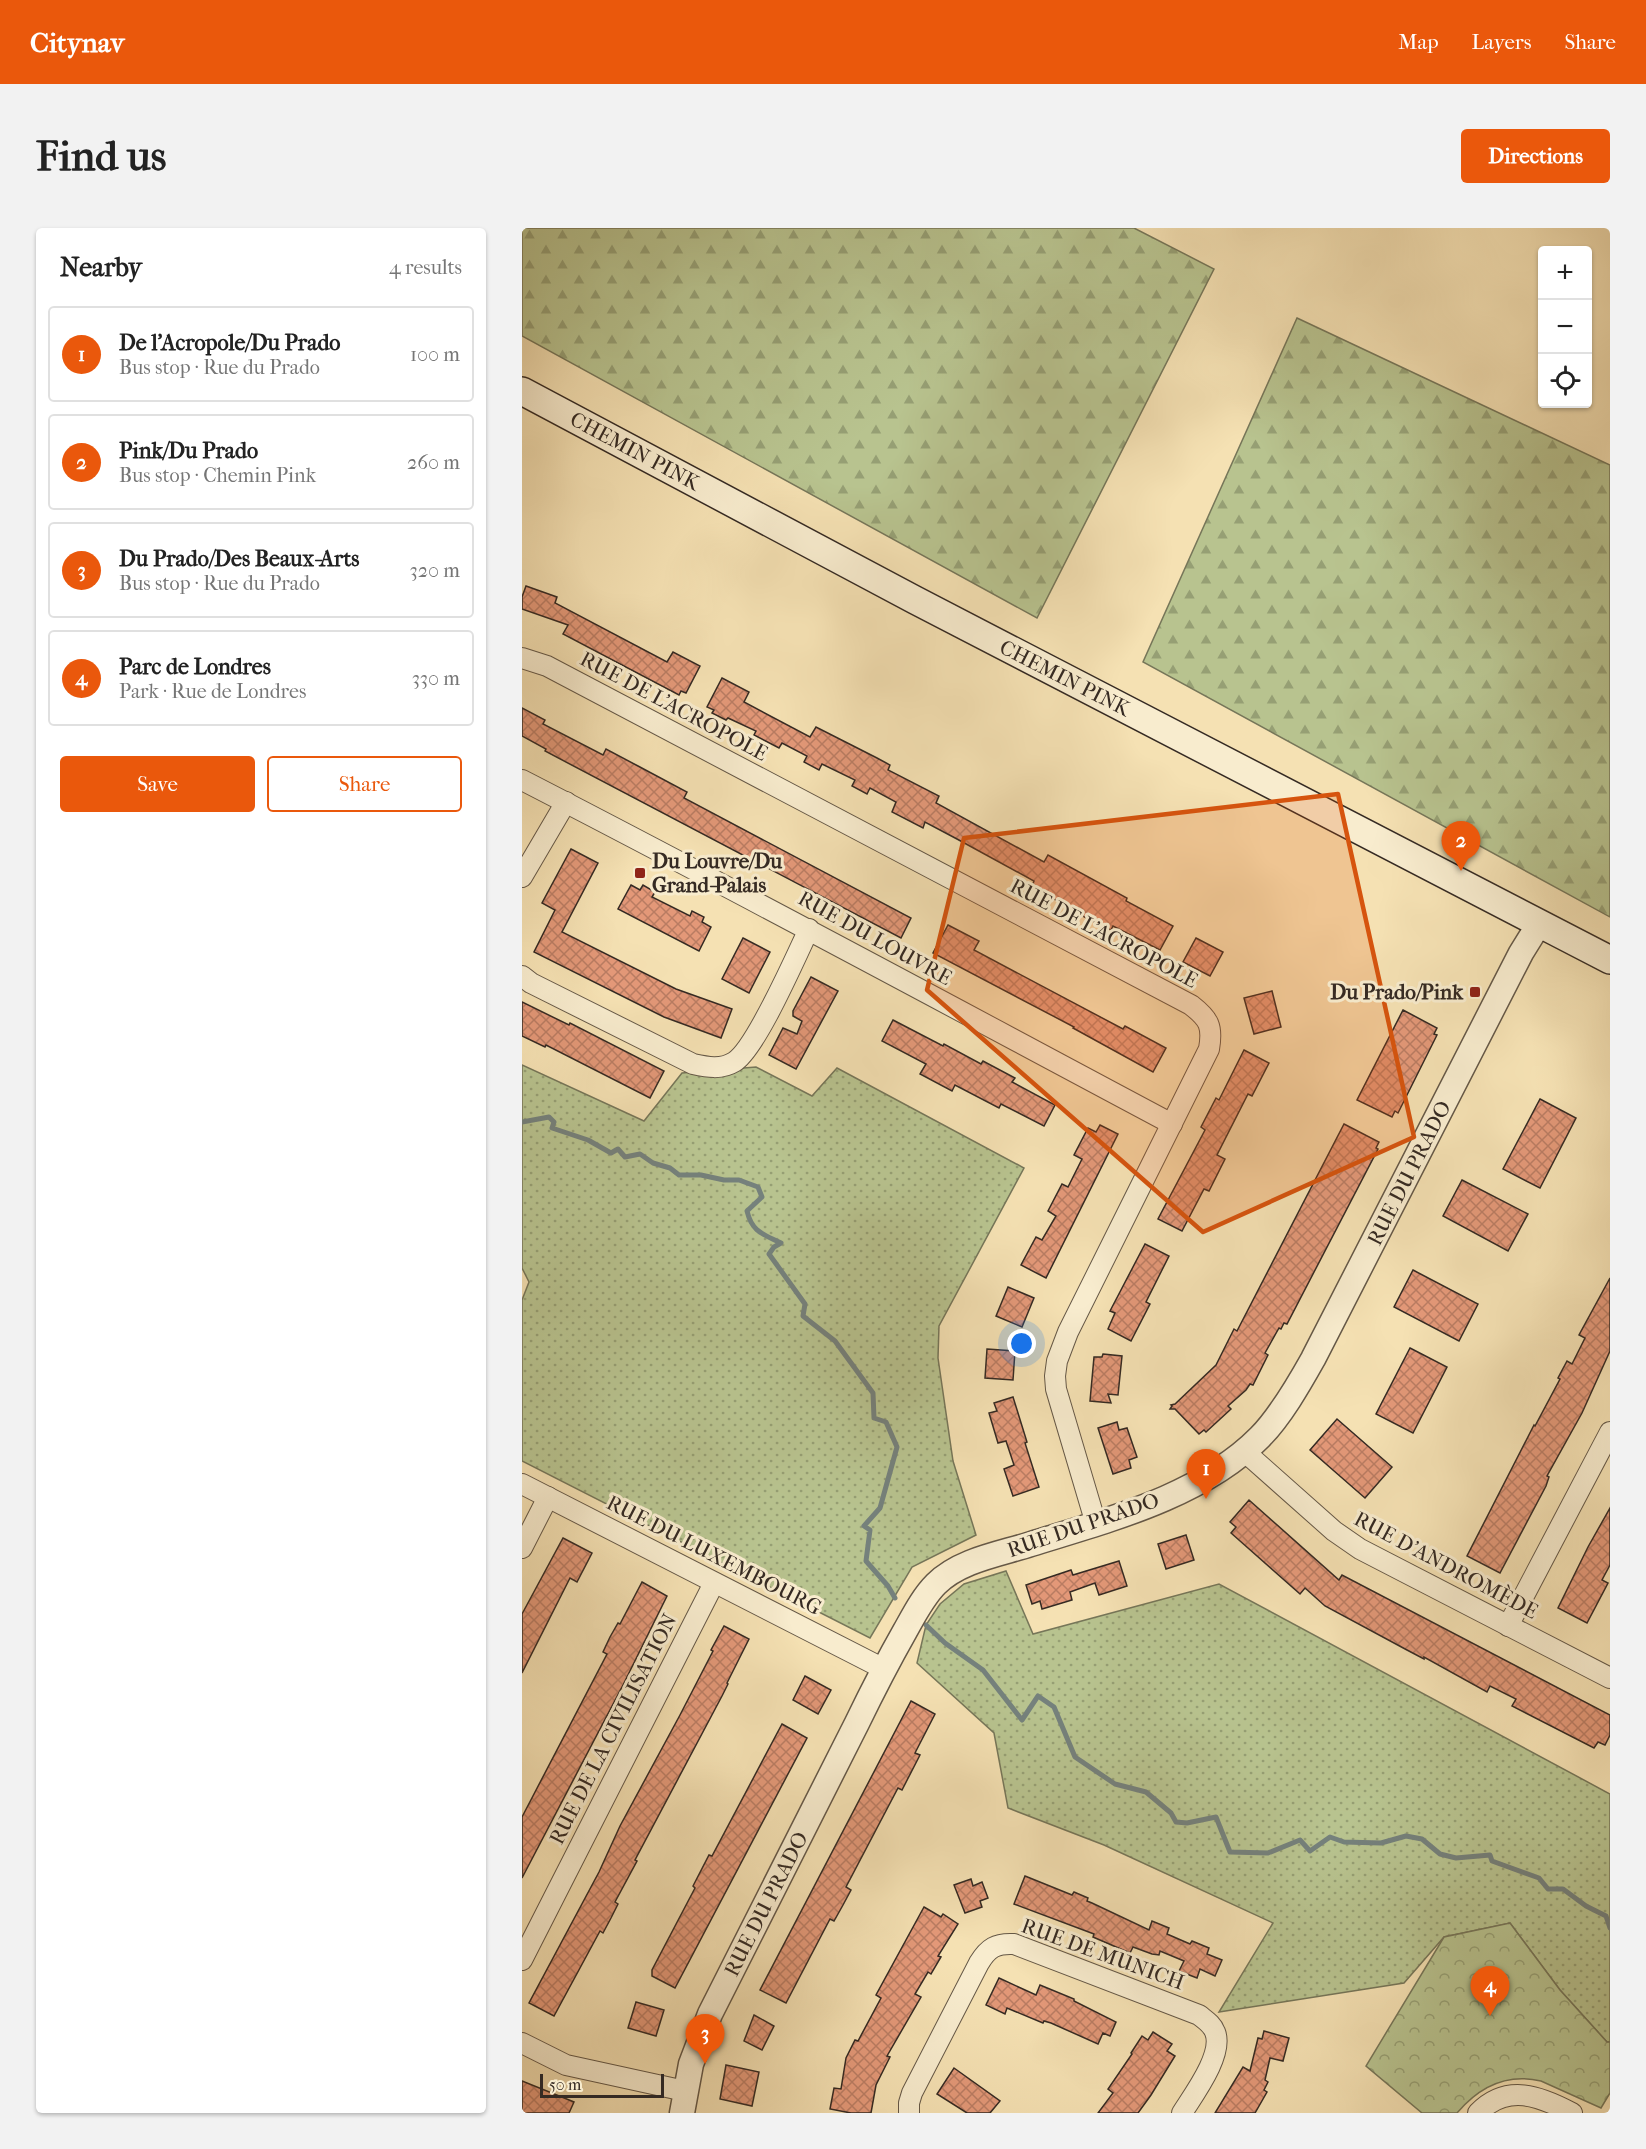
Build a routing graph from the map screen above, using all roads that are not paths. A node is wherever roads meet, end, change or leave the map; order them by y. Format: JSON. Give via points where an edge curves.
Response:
{"nodes":[{"id":1,"x":522,"y":391,"type":"edge"},
{"id":2,"x":522,"y":658,"type":"edge"},
{"id":3,"x":522,"y":780,"type":"edge"},
{"id":4,"x":566,"y":802,"type":"junction"},
{"id":5,"x":522,"y":877,"type":"edge"},
{"id":6,"x":1539,"y":924,"type":"junction"},
{"id":7,"x":809,"y":929,"type":"junction"},
{"id":8,"x":1610,"y":960,"type":"edge"},
{"id":9,"x":522,"y":976,"type":"edge"},
{"id":10,"x":1172,"y":1124,"type":"junction"},
{"id":11,"x":1610,"y":1432,"type":"edge"},
{"id":12,"x":1245,"y":1452,"type":"junction"},
{"id":13,"x":522,"y":1484,"type":"edge"},
{"id":14,"x":548,"y":1497,"type":"junction"},
{"id":15,"x":1096,"y":1524,"type":"junction"},
{"id":16,"x":522,"y":1548,"type":"edge"},
{"id":17,"x":714,"y":1583,"type":"junction"},
{"id":18,"x":1508,"y":1626,"type":"junction"},
{"id":19,"x":884,"y":1669,"type":"junction"},
{"id":20,"x":1610,"y":1678,"type":"edge"},
{"id":21,"x":522,"y":1960,"type":"edge"},
{"id":22,"x":522,"y":2043,"type":"edge"},
{"id":23,"x":683,"y":2102,"type":"edge"},
{"id":24,"x":909,"y":2113,"type":"edge"},
{"id":25,"x":1182,"y":2113,"type":"edge"},
{"id":26,"x":1478,"y":2113,"type":"edge"},
{"id":27,"x":1572,"y":2113,"type":"edge"}],
"edges":[{"from":1,"to":6,"type":"main road","name":"CHEMIN PINK"},
{"from":2,"to":10,"type":"street","name":"RUE DE L'ACROPOLE","via":[[547,666],[1191,1005],[1203,1015],[1212,1035],[1209,1049]]},
{"from":3,"to":4,"type":"street","name":"RUE DU LOUVRE"},
{"from":4,"to":5,"type":"street"},
{"from":4,"to":7,"type":"street","name":"RUE DU LOUVRE"},
{"from":6,"to":8,"type":"main road","name":"CHEMIN PINK"},
{"from":6,"to":12,"type":"street","name":"RUE DU PRADO","via":[[1313,1359],[1266,1430]]},
{"from":7,"to":9,"type":"street","via":[[752,1043],[734,1062],[721,1067],[693,1064]]},
{"from":7,"to":10,"type":"street","name":"RUE DU LOUVRE"},
{"from":10,"to":15,"type":"street","name":"RUE DE L'ACROPOLE","via":[[1057,1361],[1059,1404]]},
{"from":11,"to":18,"type":"street"},
{"from":12,"to":15,"type":"street","name":"RUE DU PRADO","via":[[1179,1492]]},
{"from":12,"to":18,"type":"street","name":"RUE D'ANDROMÈDE","via":[[1348,1541]]},
{"from":13,"to":14,"type":"street","name":"RUE DU LUXEMBOURG"},
{"from":14,"to":16,"type":"street"},
{"from":14,"to":17,"type":"street","name":"RUE DU LUXEMBOURG"},
{"from":15,"to":19,"type":"street","name":"RUE DU PRADO","via":[[952,1571],[919,1606]]},
{"from":17,"to":19,"type":"street","name":"RUE DU LUXEMBOURG"},
{"from":17,"to":21,"type":"street","name":"RUE DE LA CIVILISATION"},
{"from":18,"to":20,"type":"street","name":"RUE D'ANDROMÈDE"},
{"from":19,"to":23,"type":"street","name":"RUE DU PRADO","via":[[710,2014],[691,2064]]},
{"from":22,"to":23,"type":"street","via":[[566,2065]]},
{"from":24,"to":25,"type":"street","name":"RUE DE MUNICH","via":[[912,2092],[985,1953],[992,1947],[1014,1944],[1209,2022],[1218,2047]]},
{"from":26,"to":27,"type":"street","via":[[1498,2098],[1526,2095]]}]}
